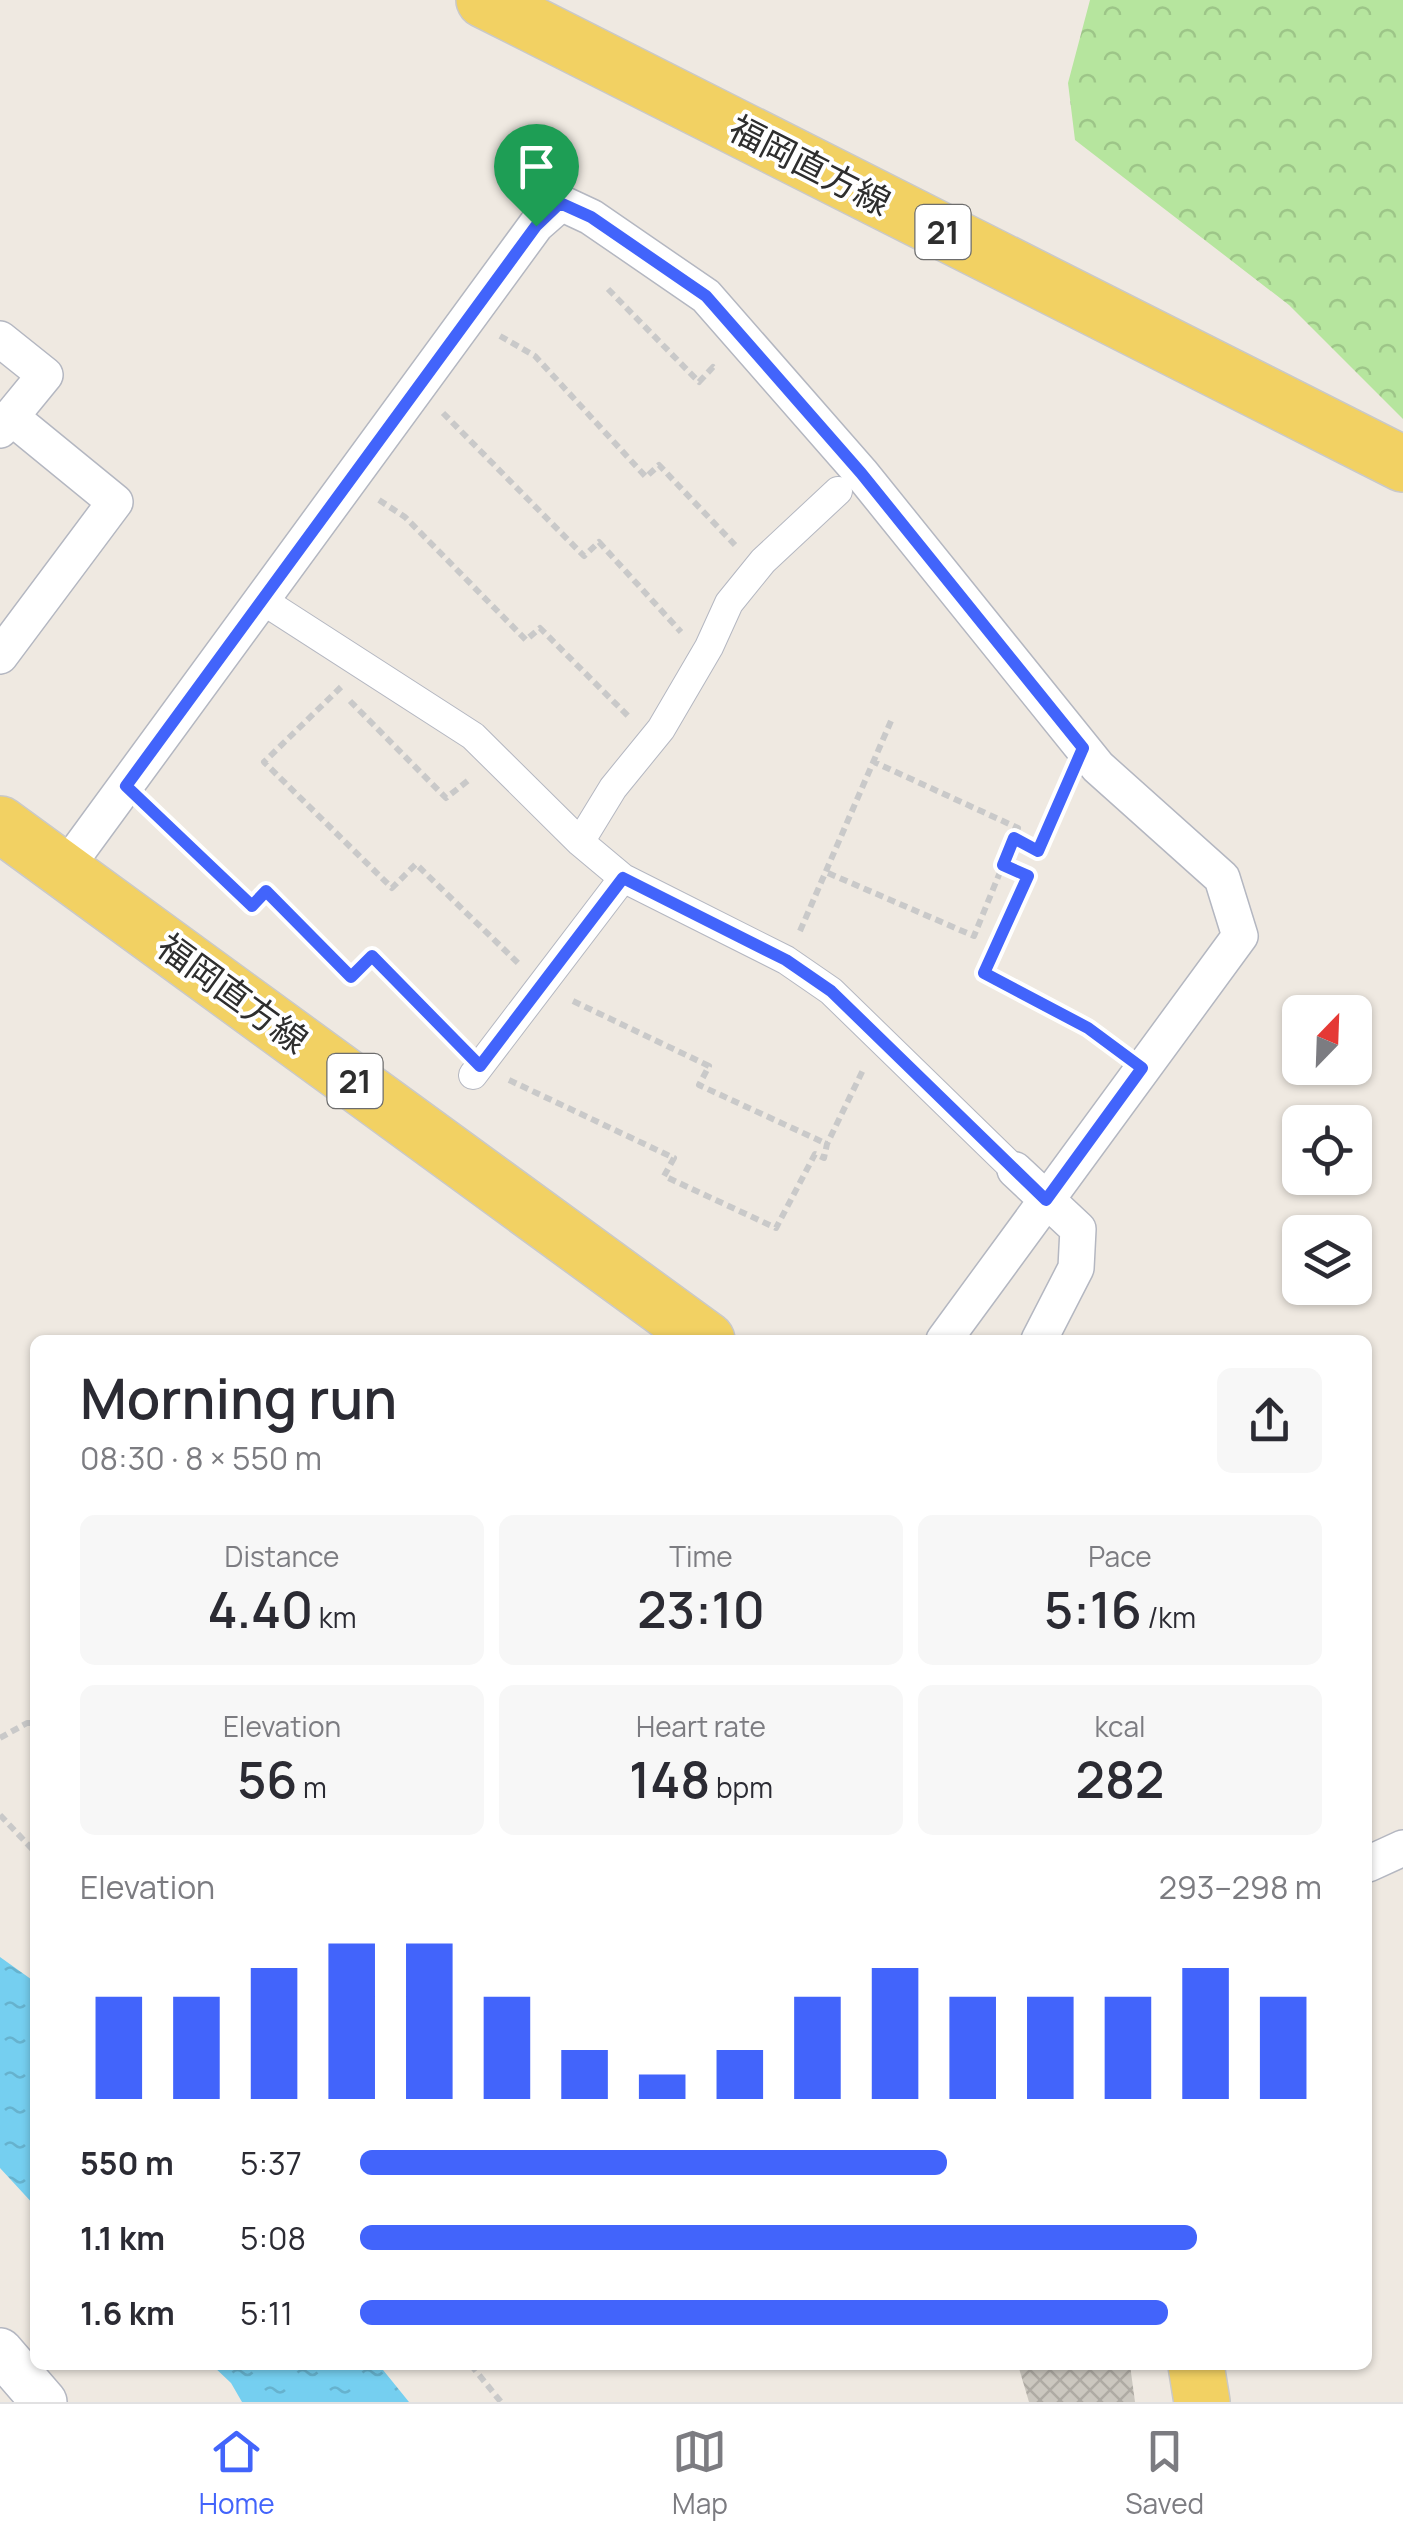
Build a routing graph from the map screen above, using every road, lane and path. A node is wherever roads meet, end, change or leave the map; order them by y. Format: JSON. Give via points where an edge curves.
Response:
{"nodes":[{"id":1,"x":484,"y":0,"type":"edge"},
{"id":2,"x":608,"y":289,"type":"dead end"},
{"id":3,"x":468,"y":318,"type":"junction"},
{"id":4,"x":0,"y":340,"type":"edge"},
{"id":5,"x":725,"y":380,"type":"dead end"},
{"id":6,"x":413,"y":393,"type":"junction"},
{"id":7,"x":6,"y":423,"type":"edge"},
{"id":8,"x":1403,"y":464,"type":"edge"},
{"id":9,"x":349,"y":480,"type":"junction"},
{"id":10,"x":850,"y":482,"type":"junction"},
{"id":11,"x":757,"y":568,"type":"junction"},
{"id":12,"x":262,"y":600,"type":"junction"},
{"id":13,"x":0,"y":656,"type":"edge"},
{"id":14,"x":704,"y":656,"type":"junction"},
{"id":15,"x":349,"y":679,"type":"dead end"},
{"id":16,"x":338,"y":690,"type":"junction"},
{"id":17,"x":891,"y":722,"type":"dead end"},
{"id":18,"x":652,"y":740,"type":"junction"},
{"id":19,"x":1083,"y":748,"type":"junction"},
{"id":20,"x":874,"y":762,"type":"junction"},
{"id":21,"x":474,"y":775,"type":"dead end"},
{"id":22,"x":126,"y":786,"type":"junction"},
{"id":23,"x":0,"y":824,"type":"edge"},
{"id":24,"x":1014,"y":838,"type":"junction"},
{"id":25,"x":580,"y":842,"type":"junction"},
{"id":26,"x":1003,"y":865,"type":"junction"},
{"id":27,"x":64,"y":870,"type":"junction"},
{"id":28,"x":828,"y":872,"type":"junction"},
{"id":29,"x":623,"y":878,"type":"junction"},
{"id":30,"x":786,"y":960,"type":"junction"},
{"id":31,"x":541,"y":986,"type":"junction"},
{"id":32,"x":879,"y":1038,"type":"junction"},
{"id":33,"x":1142,"y":1068,"type":"junction"},
{"id":34,"x":476,"y":1071,"type":"junction"},
{"id":35,"x":828,"y":1144,"type":"junction"},
{"id":36,"x":1016,"y":1170,"type":"joint"},
{"id":37,"x":1046,"y":1200,"type":"junction"},
{"id":38,"x":700,"y":1335,"type":"edge"},
{"id":39,"x":948,"y":1335,"type":"edge"},
{"id":40,"x":1042,"y":1335,"type":"edge"},
{"id":41,"x":30,"y":1723,"type":"edge"},
{"id":42,"x":0,"y":1738,"type":"edge"},
{"id":43,"x":0,"y":1815,"type":"edge"},
{"id":44,"x":30,"y":1847,"type":"edge"},
{"id":45,"x":1403,"y":1848,"type":"edge"},
{"id":46,"x":1372,"y":1862,"type":"edge"},
{"id":47,"x":0,"y":2351,"type":"edge"},
{"id":48,"x":476,"y":2370,"type":"edge"},
{"id":49,"x":1197,"y":2370,"type":"edge"},
{"id":50,"x":44,"y":2402,"type":"edge"},
{"id":51,"x":501,"y":2402,"type":"edge"},
{"id":52,"x":1202,"y":2402,"type":"edge"}],
"edges":[{"from":1,"to":8,"type":"main road","name":"福岡直方線","number":"21"},
{"from":2,"to":5,"type":"path","via":[[699,382],[713,367]]},
{"from":3,"to":6,"type":"street"},
{"from":3,"to":10,"type":"street","via":[[560,203],[706,296]]},
{"from":3,"to":11,"type":"path","via":[[535,356],[646,477],[659,465]]},
{"from":4,"to":7,"type":"street","via":[[46,374]]},
{"from":6,"to":9,"type":"street"},
{"from":6,"to":14,"type":"path","via":[[439,408],[584,556],[599,542]]},
{"from":7,"to":13,"type":"street","via":[[115,502]]},
{"from":9,"to":12,"type":"street"},
{"from":9,"to":18,"type":"path","via":[[405,518],[526,640],[540,628]]},
{"from":10,"to":11,"type":"street"},
{"from":10,"to":19,"type":"street"},
{"from":11,"to":14,"type":"street","via":[[730,603]]},
{"from":12,"to":22,"type":"street"},
{"from":12,"to":25,"type":"street","via":[[473,736]]},
{"from":14,"to":18,"type":"street"},
{"from":15,"to":16,"type":"path"},
{"from":16,"to":21,"type":"path","via":[[446,798]]},
{"from":16,"to":31,"type":"path","via":[[264,762],[392,888],[416,864]]},
{"from":17,"to":20,"type":"path"},
{"from":18,"to":25,"type":"street"},
{"from":19,"to":24,"type":"path","via":[[1038,851]]},
{"from":19,"to":33,"type":"street","via":[[1222,878],[1240,936]]},
{"from":20,"to":24,"type":"path","via":[[1018,828]]},
{"from":20,"to":28,"type":"path"},
{"from":22,"to":27,"type":"street"},
{"from":22,"to":34,"type":"path","via":[[252,906],[266,891],[351,977],[372,956]]},
{"from":23,"to":27,"type":"main road","name":"福岡直方線","number":"21"},
{"from":24,"to":26,"type":"path"},
{"from":25,"to":29,"type":"street"},
{"from":26,"to":28,"type":"path","via":[[974,936]]},
{"from":26,"to":33,"type":"path","via":[[1028,876],[984,973],[1088,1028]]},
{"from":27,"to":38,"type":"main road","name":"福岡直方線","number":"21"},
{"from":28,"to":30,"type":"path"},
{"from":29,"to":30,"type":"street"},
{"from":29,"to":31,"type":"street"},
{"from":30,"to":32,"type":"street","via":[[831,991]]},
{"from":31,"to":34,"type":"street"},
{"from":31,"to":35,"type":"path","via":[[709,1066],[698,1085]]},
{"from":32,"to":35,"type":"path"},
{"from":32,"to":36,"type":"street"},
{"from":33,"to":37,"type":"street"},
{"from":34,"to":35,"type":"path","via":[[674,1158],[664,1176],[776,1228],[815,1154],[824,1158]]},
{"from":36,"to":37,"type":"street"},
{"from":37,"to":39,"type":"street"},
{"from":37,"to":40,"type":"street","via":[[1078,1229],[1076,1268]]},
{"from":41,"to":42,"type":"path"},
{"from":43,"to":44,"type":"path"},
{"from":45,"to":46,"type":"street"},
{"from":47,"to":50,"type":"street"},
{"from":48,"to":51,"type":"path"},
{"from":49,"to":52,"type":"main road"}]}
